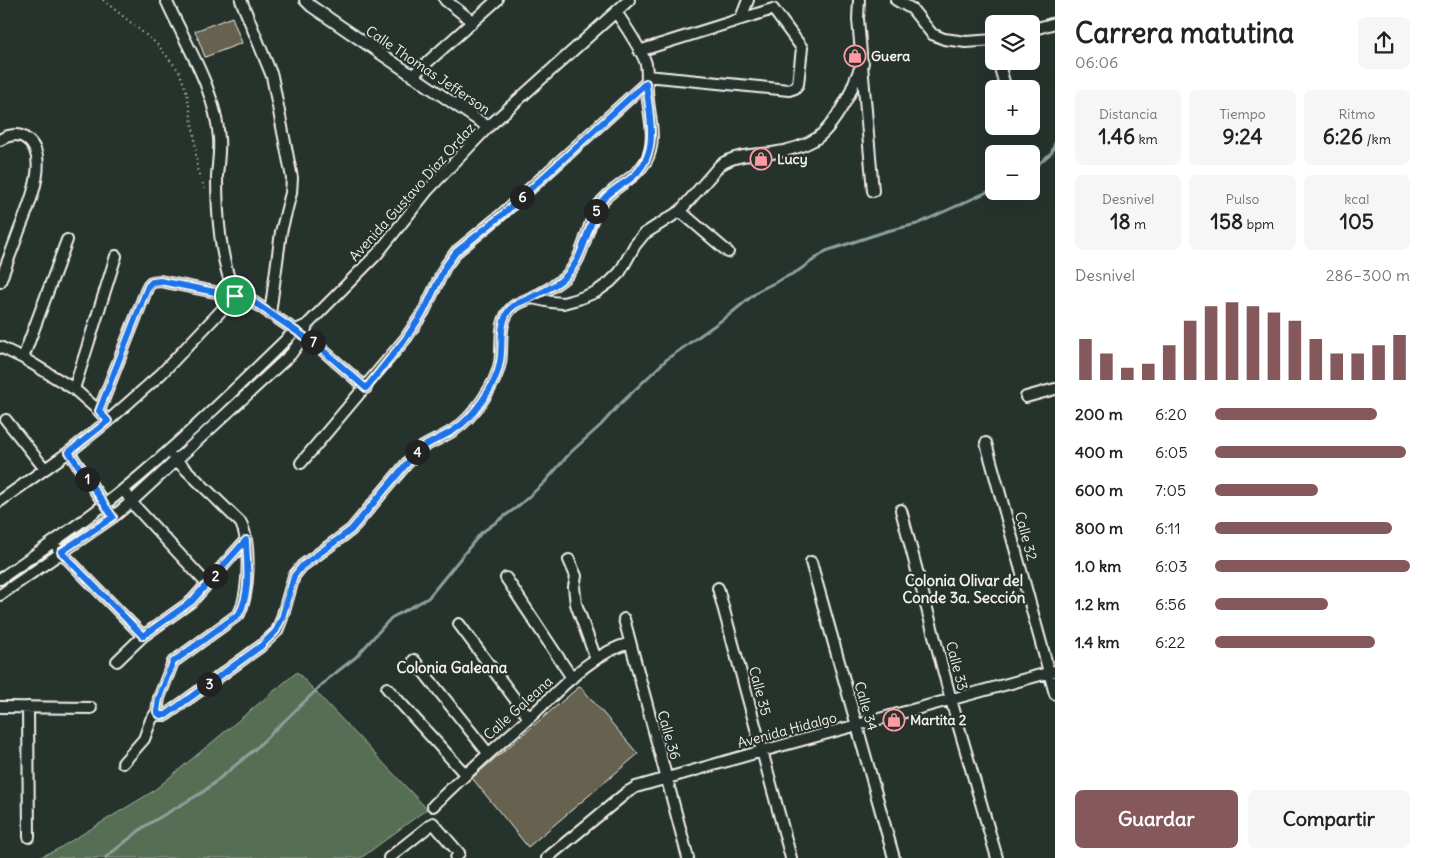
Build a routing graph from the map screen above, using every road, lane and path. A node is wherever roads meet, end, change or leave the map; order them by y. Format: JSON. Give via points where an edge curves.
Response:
{"nodes":[{"id":1,"x":103,"y":0,"type":"edge"},
{"id":2,"x":166,"y":0,"type":"edge"},
{"id":3,"x":241,"y":0,"type":"edge"},
{"id":4,"x":305,"y":0,"type":"edge"},
{"id":5,"x":445,"y":0,"type":"edge"},
{"id":6,"x":497,"y":0,"type":"edge"},
{"id":7,"x":748,"y":0,"type":"edge"},
{"id":8,"x":859,"y":0,"type":"edge"},
{"id":9,"x":896,"y":0,"type":"edge"},
{"id":10,"x":627,"y":1,"type":"edge"},
{"id":11,"x":616,"y":12,"type":"junction"},
{"id":12,"x":742,"y":18,"type":"junction"},
{"id":13,"x":472,"y":21,"type":"junction"},
{"id":14,"x":1055,"y":23,"type":"edge"},
{"id":15,"x":1040,"y":27,"type":"edge"},
{"id":16,"x":985,"y":42,"type":"edge"},
{"id":17,"x":639,"y":51,"type":"junction"},
{"id":18,"x":863,"y":63,"type":"junction"},
{"id":19,"x":412,"y":76,"type":"junction"},
{"id":20,"x":647,"y":79,"type":"junction"},
{"id":21,"x":488,"y":127,"type":"junction"},
{"id":22,"x":0,"y":140,"type":"edge"},
{"id":23,"x":873,"y":190,"type":"dead end"},
{"id":24,"x":208,"y":197,"type":"dead end"},
{"id":25,"x":680,"y":211,"type":"junction"},
{"id":26,"x":67,"y":240,"type":"dead end"},
{"id":27,"x":728,"y":252,"type":"dead end"},
{"id":28,"x":116,"y":256,"type":"dead end"},
{"id":29,"x":0,"y":282,"type":"edge"},
{"id":30,"x":235,"y":296,"type":"junction"},
{"id":31,"x":532,"y":298,"type":"junction"},
{"id":32,"x":270,"y":314,"type":"junction"},
{"id":33,"x":300,"y":333,"type":"junction"},
{"id":34,"x":0,"y":348,"type":"edge"},
{"id":35,"x":23,"y":358,"type":"junction"},
{"id":36,"x":366,"y":388,"type":"junction"},
{"id":37,"x":74,"y":389,"type":"junction"},
{"id":38,"x":1055,"y":390,"type":"edge"},
{"id":39,"x":1026,"y":397,"type":"dead end"},
{"id":40,"x":99,"y":411,"type":"junction"},
{"id":41,"x":6,"y":420,"type":"dead end"},
{"id":42,"x":108,"y":421,"type":"junction"},
{"id":43,"x":986,"y":443,"type":"dead end"},
{"id":44,"x":69,"y":452,"type":"junction"},
{"id":45,"x":168,"y":452,"type":"junction"},
{"id":46,"x":177,"y":461,"type":"junction"},
{"id":47,"x":301,"y":463,"type":"dead end"},
{"id":48,"x":45,"y":469,"type":"junction"},
{"id":49,"x":124,"y":489,"type":"junction"},
{"id":50,"x":0,"y":501,"type":"edge"},
{"id":51,"x":131,"y":502,"type":"junction"},
{"id":52,"x":104,"y":505,"type":"junction"},
{"id":53,"x":901,"y":510,"type":"dead end"},
{"id":54,"x":113,"y":517,"type":"junction"},
{"id":55,"x":246,"y":540,"type":"junction"},
{"id":56,"x":52,"y":542,"type":"junction"},
{"id":57,"x":61,"y":552,"type":"junction"},
{"id":58,"x":569,"y":560,"type":"dead end"},
{"id":59,"x":812,"y":562,"type":"dead end"},
{"id":60,"x":506,"y":578,"type":"dead end"},
{"id":61,"x":0,"y":579,"type":"edge"},
{"id":62,"x":207,"y":584,"type":"junction"},
{"id":63,"x":718,"y":588,"type":"dead end"},
{"id":64,"x":0,"y":595,"type":"edge"},
{"id":65,"x":624,"y":618,"type":"dead end"},
{"id":66,"x":459,"y":624,"type":"dead end"},
{"id":67,"x":143,"y":636,"type":"junction"},
{"id":68,"x":630,"y":643,"type":"junction"},
{"id":69,"x":596,"y":659,"type":"junction"},
{"id":70,"x":414,"y":660,"type":"dead end"},
{"id":71,"x":117,"y":661,"type":"dead end"},
{"id":72,"x":1052,"y":672,"type":"edge"},
{"id":73,"x":572,"y":678,"type":"junction"},
{"id":74,"x":388,"y":688,"type":"dead end"},
{"id":75,"x":1055,"y":694,"type":"edge"},
{"id":76,"x":951,"y":700,"type":"junction"},
{"id":77,"x":28,"y":707,"type":"junction"},
{"id":78,"x":0,"y":708,"type":"edge"},
{"id":79,"x":91,"y":708,"type":"dead end"},
{"id":80,"x":157,"y":712,"type":"junction"},
{"id":81,"x":529,"y":718,"type":"junction"},
{"id":82,"x":858,"y":725,"type":"junction"},
{"id":83,"x":762,"y":751,"type":"junction"},
{"id":84,"x":488,"y":753,"type":"junction"},
{"id":85,"x":123,"y":763,"type":"dead end"},
{"id":86,"x":465,"y":774,"type":"junction"},
{"id":87,"x":667,"y":778,"type":"junction"},
{"id":88,"x":433,"y":806,"type":"dead end"},
{"id":89,"x":29,"y":837,"type":"dead end"},
{"id":90,"x":553,"y":856,"type":"edge"},
{"id":91,"x":389,"y":858,"type":"edge"},
{"id":92,"x":456,"y":858,"type":"edge"},
{"id":93,"x":688,"y":858,"type":"edge"},
{"id":94,"x":792,"y":858,"type":"edge"},
{"id":95,"x":894,"y":858,"type":"edge"},
{"id":96,"x":997,"y":858,"type":"edge"}],
"edges":[{"from":1,"to":24,"type":"path","via":[[156,44],[179,71],[187,93],[197,169]]},
{"from":2,"to":30,"type":"street","via":[[199,69],[216,118],[220,140],[218,210],[222,255]]},
{"from":3,"to":32,"type":"street","via":[[272,76],[292,178]]},
{"from":4,"to":19,"type":"street","name":"Calle Thomas Jefferson"},
{"from":5,"to":13,"type":"street"},
{"from":6,"to":13,"type":"street"},
{"from":7,"to":12,"type":"street"},
{"from":8,"to":18,"type":"street"},
{"from":9,"to":16,"type":"street","via":[[912,9],[932,34],[944,40]]},
{"from":10,"to":11,"type":"street","name":"Avenida Gustavo Díaz Ordaz"},
{"from":11,"to":17,"type":"street"},
{"from":11,"to":21,"type":"street","name":"Avenida Gustavo Díaz Ordaz"},
{"from":12,"to":17,"type":"street"},
{"from":12,"to":20,"type":"street","via":[[773,9],[802,48],[795,88]]},
{"from":13,"to":19,"type":"street"},
{"from":14,"to":15,"type":"street"},
{"from":17,"to":20,"type":"street","via":[[646,63]]},
{"from":18,"to":23,"type":"street"},
{"from":18,"to":25,"type":"street","via":[[835,119],[817,138],[775,152],[728,160]]},
{"from":19,"to":21,"type":"street","name":"Calle Thomas Jefferson"},
{"from":20,"to":31,"type":"street","via":[[652,128],[646,161],[600,204],[574,266],[564,278]]},
{"from":20,"to":36,"type":"street","via":[[516,202],[456,252],[445,267],[424,311]]},
{"from":21,"to":33,"type":"street","name":"Avenida Gustavo Díaz Ordaz","via":[[428,190],[378,253]]},
{"from":22,"to":29,"type":"street","via":[[15,135],[25,138],[36,152],[38,165],[34,192]]},
{"from":25,"to":27,"type":"street"},
{"from":25,"to":31,"type":"street","via":[[644,234],[620,272],[596,292],[563,303]]},
{"from":26,"to":35,"type":"street"},
{"from":28,"to":37,"type":"street"},
{"from":30,"to":32,"type":"street","via":[[252,301]]},
{"from":30,"to":40,"type":"street","via":[[152,282]]},
{"from":30,"to":42,"type":"street","via":[[160,374]]},
{"from":31,"to":80,"type":"street","via":[[516,304],[507,313],[497,376],[472,415],[454,430],[418,450],[351,530],[302,566],[294,576],[276,631],[261,646],[166,715]]},
{"from":32,"to":33,"type":"street"},
{"from":33,"to":36,"type":"street"},
{"from":33,"to":45,"type":"street"},
{"from":33,"to":46,"type":"street","name":"Avenida Gustavo Díaz Ordaz","via":[[291,354]]},
{"from":34,"to":35,"type":"street"},
{"from":35,"to":37,"type":"street"},
{"from":36,"to":47,"type":"street"},
{"from":37,"to":40,"type":"street"},
{"from":38,"to":39,"type":"street"},
{"from":40,"to":42,"type":"street"},
{"from":41,"to":48,"type":"street"},
{"from":42,"to":44,"type":"street"},
{"from":43,"to":72,"type":"street","name":"Calle 32"},
{"from":44,"to":48,"type":"street"},
{"from":44,"to":52,"type":"street"},
{"from":45,"to":46,"type":"street"},
{"from":45,"to":49,"type":"street"},
{"from":46,"to":51,"type":"street","name":"Avenida Gustavo Díaz Ordaz"},
{"from":46,"to":55,"type":"street","via":[[241,523]]},
{"from":48,"to":50,"type":"street"},
{"from":49,"to":51,"type":"street"},
{"from":49,"to":52,"type":"street"},
{"from":51,"to":54,"type":"street","name":"Avenida Gustavo Díaz Ordaz"},
{"from":51,"to":62,"type":"street"},
{"from":52,"to":54,"type":"street"},
{"from":52,"to":56,"type":"street"},
{"from":53,"to":76,"type":"street","name":"Calle 33"},
{"from":54,"to":57,"type":"street","name":"Avenida Gustavo Díaz Ordaz"},
{"from":55,"to":62,"type":"street"},
{"from":55,"to":80,"type":"street","via":[[246,594],[239,614],[173,662]]},
{"from":56,"to":57,"type":"street"},
{"from":56,"to":61,"type":"street"},
{"from":57,"to":64,"type":"street","name":"Avenida Gustavo Díaz Ordaz"},
{"from":57,"to":67,"type":"street"},
{"from":58,"to":69,"type":"street","via":[[576,576],[576,604]]},
{"from":59,"to":82,"type":"street","name":"Calle 34"},
{"from":60,"to":73,"type":"street"},
{"from":62,"to":67,"type":"street","via":[[192,601]]},
{"from":63,"to":83,"type":"street","name":"Calle 35"},
{"from":65,"to":68,"type":"street","name":"Calle 36"},
{"from":66,"to":81,"type":"street"},
{"from":67,"to":71,"type":"street"},
{"from":68,"to":69,"type":"street","name":"Calle Galeana"},
{"from":68,"to":87,"type":"street","name":"Calle 36"},
{"from":69,"to":73,"type":"street","name":"Calle Galeana"},
{"from":70,"to":84,"type":"street"},
{"from":72,"to":75,"type":"street","name":"Calle 32"},
{"from":72,"to":76,"type":"street","name":"Avenida Hidalgo"},
{"from":73,"to":81,"type":"street","name":"Calle Galeana"},
{"from":74,"to":86,"type":"street"},
{"from":76,"to":82,"type":"street","name":"Avenida Hidalgo"},
{"from":76,"to":96,"type":"street","name":"Calle 33"},
{"from":77,"to":78,"type":"street"},
{"from":77,"to":79,"type":"street"},
{"from":77,"to":89,"type":"street"},
{"from":80,"to":85,"type":"street","via":[[144,739]]},
{"from":81,"to":84,"type":"street","name":"Calle Galeana"},
{"from":82,"to":83,"type":"street","name":"Avenida Hidalgo"},
{"from":82,"to":95,"type":"street","name":"Calle 34"},
{"from":83,"to":87,"type":"street","name":"Avenida Hidalgo"},
{"from":83,"to":94,"type":"street","name":"Calle 35"},
{"from":84,"to":86,"type":"street","name":"Calle Galeana"},
{"from":86,"to":88,"type":"street","name":"Calle Galeana"},
{"from":87,"to":90,"type":"street","name":"Avenida Hidalgo","via":[[626,793]]},
{"from":87,"to":93,"type":"street","name":"Calle 36"},
{"from":91,"to":92,"type":"street","via":[[433,823],[459,853]]}]}
